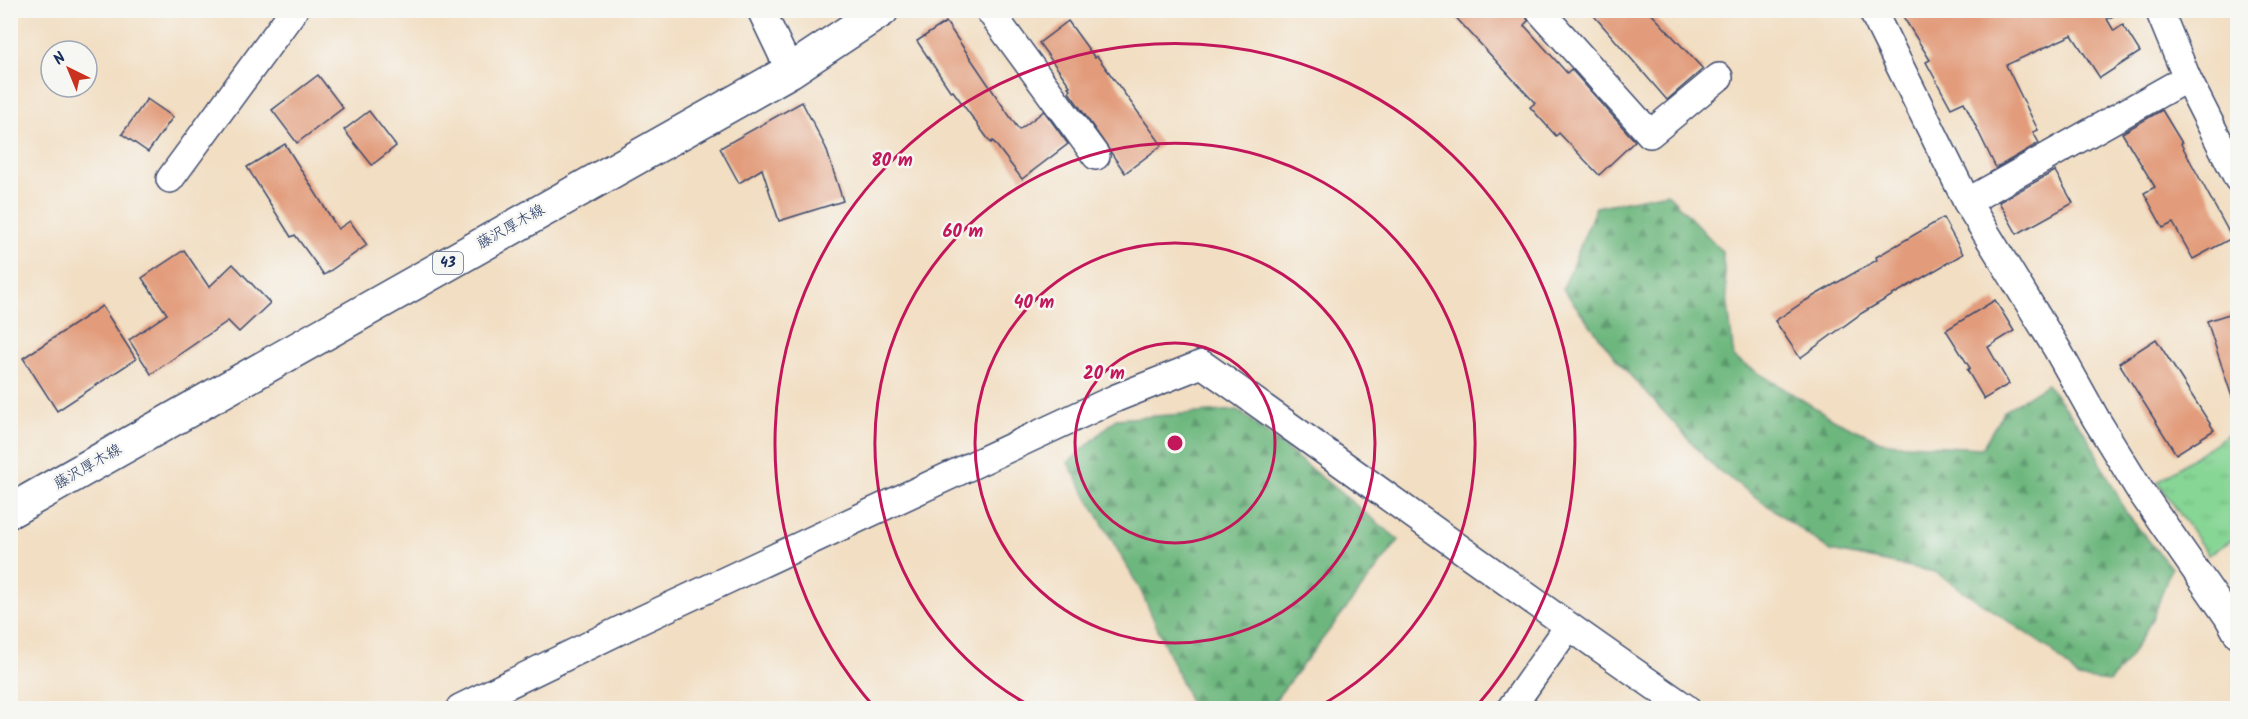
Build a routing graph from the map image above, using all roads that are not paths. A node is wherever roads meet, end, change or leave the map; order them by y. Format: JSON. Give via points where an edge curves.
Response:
{"nodes":[{"id":1,"x":294,"y":10,"type":"edge"},
{"id":2,"x":760,"y":10,"type":"edge"},
{"id":3,"x":882,"y":10,"type":"edge"},
{"id":4,"x":989,"y":10,"type":"edge"},
{"id":5,"x":1539,"y":10,"type":"edge"},
{"id":6,"x":1872,"y":10,"type":"edge"},
{"id":7,"x":2159,"y":10,"type":"edge"},
{"id":8,"x":790,"y":71,"type":"junction"},
{"id":9,"x":1719,"y":77,"type":"dead end"},
{"id":10,"x":2187,"y":78,"type":"junction"},
{"id":11,"x":1096,"y":156,"type":"dead end"},
{"id":12,"x":170,"y":179,"type":"dead end"},
{"id":13,"x":2238,"y":179,"type":"edge"},
{"id":14,"x":1967,"y":202,"type":"junction"},
{"id":15,"x":10,"y":511,"type":"edge"},
{"id":16,"x":1568,"y":627,"type":"junction"},
{"id":17,"x":2238,"y":635,"type":"edge"},
{"id":18,"x":460,"y":708,"type":"edge"},
{"id":19,"x":1511,"y":708,"type":"edge"},
{"id":20,"x":1686,"y":708,"type":"edge"}],
"edges":[{"from":1,"to":12,"type":"street"},
{"from":2,"to":8,"type":"street"},
{"from":3,"to":8,"type":"main road","name":"藤沢厚木線","number":"43"},
{"from":4,"to":11,"type":"street"},
{"from":5,"to":9,"type":"street","via":[[1650,134]]},
{"from":6,"to":14,"type":"street"},
{"from":7,"to":10,"type":"street"},
{"from":8,"to":15,"type":"main road","name":"藤沢厚木線","number":"43"},
{"from":10,"to":13,"type":"street"},
{"from":10,"to":14,"type":"street"},
{"from":14,"to":17,"type":"street","via":[[2139,489]]},
{"from":16,"to":18,"type":"street","via":[[1202,364],[1116,398]]},
{"from":16,"to":19,"type":"street"},
{"from":16,"to":20,"type":"street"}]}
